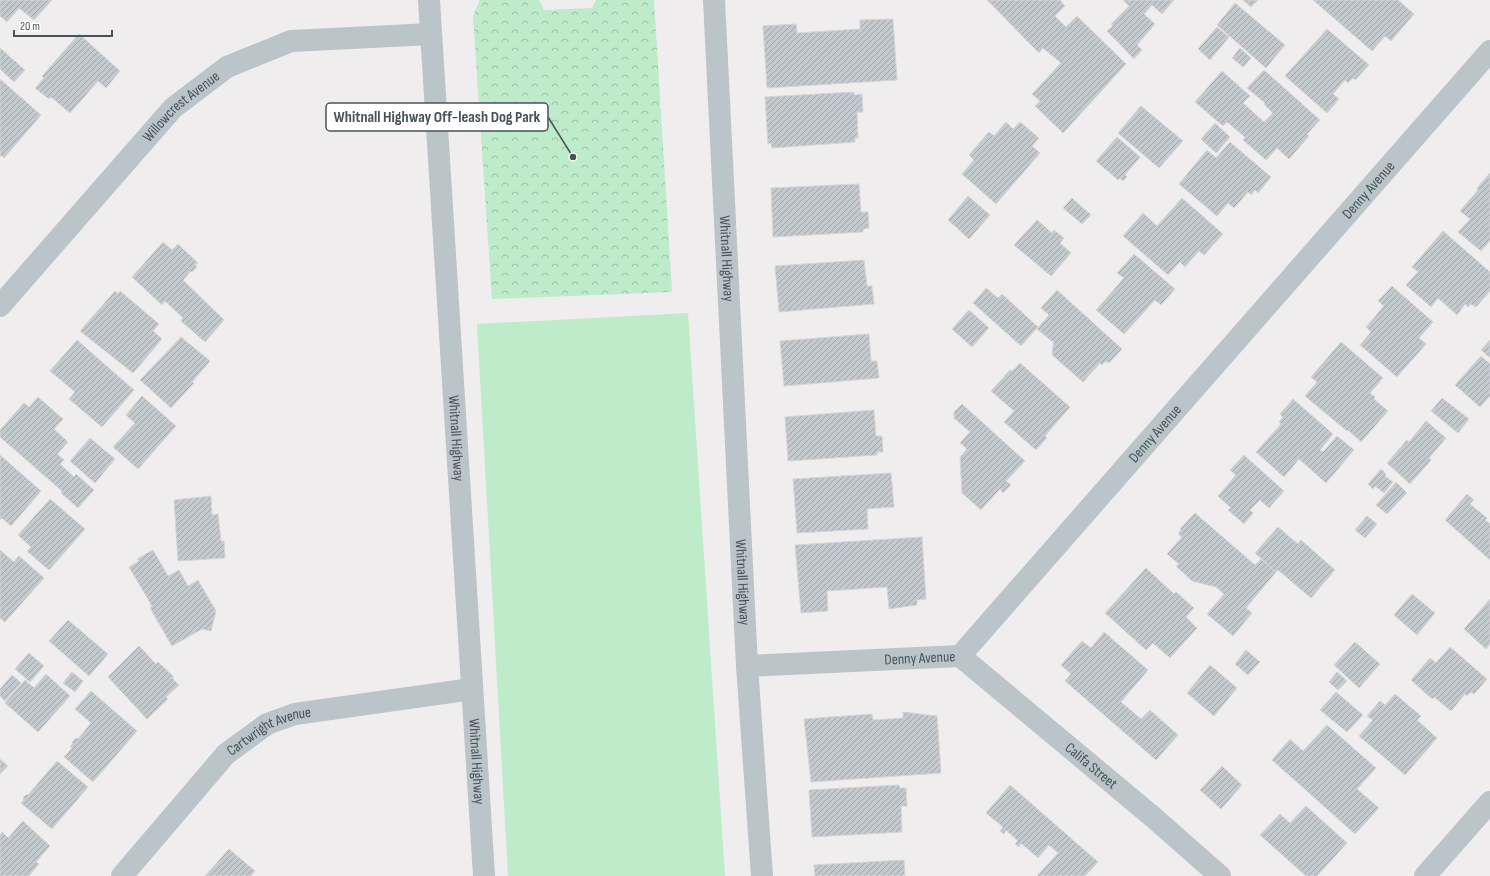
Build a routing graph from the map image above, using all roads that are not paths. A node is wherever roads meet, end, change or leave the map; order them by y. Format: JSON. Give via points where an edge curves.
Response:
{"nodes":[{"id":1,"x":429,"y":0,"type":"edge"},
{"id":2,"x":714,"y":0,"type":"edge"},
{"id":3,"x":431,"y":34,"type":"junction"},
{"id":4,"x":1490,"y":51,"type":"edge"},
{"id":5,"x":0,"y":306,"type":"edge"},
{"id":6,"x":960,"y":656,"type":"junction"},
{"id":7,"x":747,"y":666,"type":"junction"},
{"id":8,"x":472,"y":689,"type":"junction"},
{"id":9,"x":1490,"y":802,"type":"edge"},
{"id":10,"x":122,"y":876,"type":"edge"},
{"id":11,"x":484,"y":876,"type":"edge"},
{"id":12,"x":762,"y":876,"type":"edge"},
{"id":13,"x":1220,"y":876,"type":"edge"},
{"id":14,"x":1425,"y":876,"type":"edge"}],
"edges":[{"from":1,"to":3,"type":"street","name":"Whitnall Highway"},
{"from":2,"to":7,"type":"street","name":"Whitnall Highway"},
{"from":3,"to":5,"type":"street","name":"Willowcrest Avenue","via":[[292,41],[227,67],[173,108]]},
{"from":3,"to":8,"type":"street","name":"Whitnall Highway"},
{"from":4,"to":6,"type":"street","name":"Denny Avenue"},
{"from":6,"to":7,"type":"street","name":"Denny Avenue"},
{"from":6,"to":13,"type":"street","name":"Califa Street"},
{"from":7,"to":12,"type":"street","name":"Whitnall Highway"},
{"from":8,"to":10,"type":"street","name":"Cartwright Avenue","via":[[295,714],[267,724],[226,754]]},
{"from":8,"to":11,"type":"street","name":"Whitnall Highway"},
{"from":9,"to":14,"type":"street"}]}
